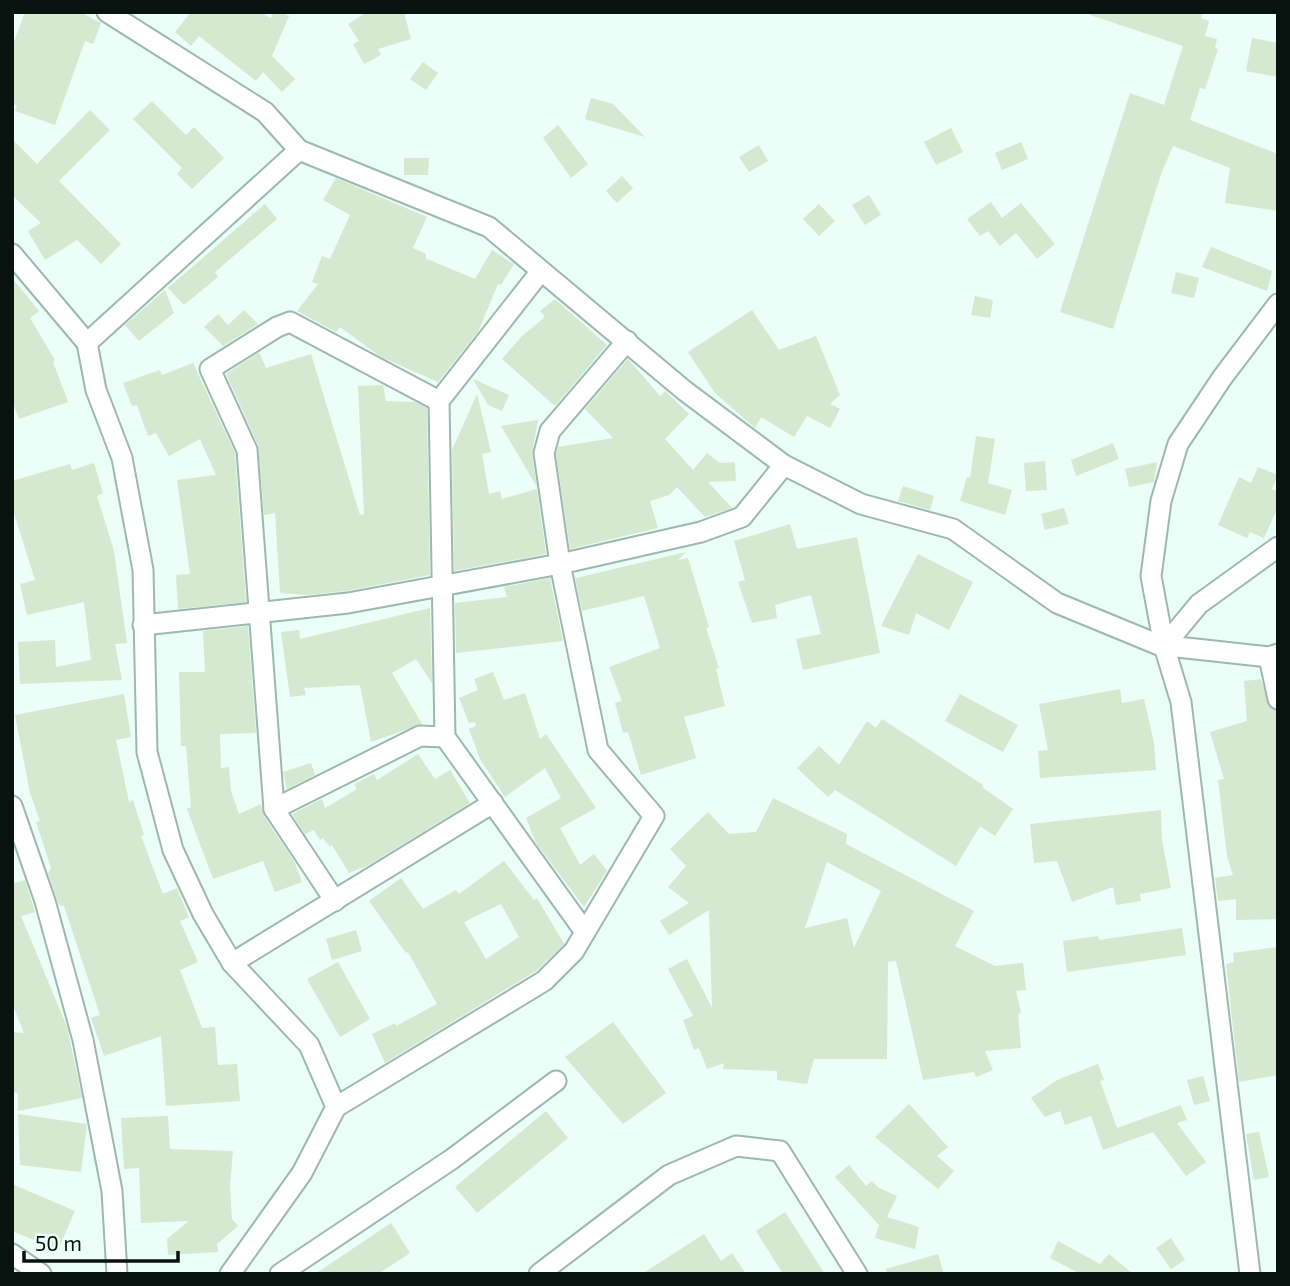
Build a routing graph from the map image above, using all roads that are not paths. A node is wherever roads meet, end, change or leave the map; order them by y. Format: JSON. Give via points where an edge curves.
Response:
{"nodes":[{"id":1,"x":107,"y":12,"type":"edge"},
{"id":2,"x":299,"y":150,"type":"junction"},
{"id":3,"x":12,"y":254,"type":"edge"},
{"id":4,"x":541,"y":271,"type":"junction"},
{"id":5,"x":1278,"y":304,"type":"edge"},
{"id":6,"x":627,"y":341,"type":"junction"},
{"id":7,"x":87,"y":343,"type":"junction"},
{"id":8,"x":439,"y":401,"type":"junction"},
{"id":9,"x":784,"y":465,"type":"junction"},
{"id":10,"x":1278,"y":547,"type":"edge"},
{"id":11,"x":559,"y":564,"type":"junction"},
{"id":12,"x":442,"y":584,"type":"junction"},
{"id":13,"x":257,"y":615,"type":"junction"},
{"id":14,"x":143,"y":625,"type":"junction"},
{"id":15,"x":1164,"y":646,"type":"junction"},
{"id":16,"x":1273,"y":655,"type":"edge"},
{"id":17,"x":1278,"y":699,"type":"edge"},
{"id":18,"x":445,"y":737,"type":"junction"},
{"id":19,"x":493,"y":803,"type":"junction"},
{"id":20,"x":12,"y":806,"type":"edge"},
{"id":21,"x":274,"y":809,"type":"junction"},
{"id":22,"x":335,"y":901,"type":"junction"},
{"id":23,"x":585,"y":932,"type":"junction"},
{"id":24,"x":232,"y":963,"type":"junction"},
{"id":25,"x":556,"y":1081,"type":"dead end"},
{"id":26,"x":336,"y":1107,"type":"junction"},
{"id":27,"x":12,"y":1254,"type":"edge"},
{"id":28,"x":41,"y":1274,"type":"edge"},
{"id":29,"x":117,"y":1274,"type":"edge"},
{"id":30,"x":230,"y":1274,"type":"edge"},
{"id":31,"x":280,"y":1274,"type":"edge"},
{"id":32,"x":539,"y":1274,"type":"edge"},
{"id":33,"x":857,"y":1274,"type":"edge"},
{"id":34,"x":1250,"y":1274,"type":"edge"}],
"edges":[{"from":1,"to":2,"type":"street","via":[[265,112]]},
{"from":2,"to":4,"type":"street","via":[[489,227]]},
{"from":2,"to":7,"type":"street"},
{"from":3,"to":7,"type":"street"},
{"from":4,"to":6,"type":"street"},
{"from":4,"to":8,"type":"street"},
{"from":5,"to":15,"type":"street","via":[[1178,444],[1161,501],[1151,576]]},
{"from":6,"to":9,"type":"street"},
{"from":6,"to":11,"type":"street","via":[[550,431],[544,453]]},
{"from":7,"to":14,"type":"street","via":[[96,390],[122,458],[143,570]]},
{"from":8,"to":12,"type":"street"},
{"from":8,"to":13,"type":"street","via":[[290,322],[210,369],[247,450]]},
{"from":9,"to":11,"type":"street","via":[[742,517],[701,533]]},
{"from":9,"to":15,"type":"street","via":[[861,504],[953,530],[1057,603]]},
{"from":10,"to":15,"type":"street","via":[[1199,604]]},
{"from":11,"to":12,"type":"street"},
{"from":11,"to":23,"type":"street","via":[[597,750],[654,816]]},
{"from":12,"to":13,"type":"street"},
{"from":12,"to":18,"type":"street"},
{"from":13,"to":14,"type":"street"},
{"from":13,"to":21,"type":"street"},
{"from":14,"to":24,"type":"street","via":[[148,752],[173,850]]},
{"from":15,"to":16,"type":"street"},
{"from":15,"to":34,"type":"street","via":[[1181,702]]},
{"from":16,"to":17,"type":"street"},
{"from":18,"to":19,"type":"street"},
{"from":18,"to":21,"type":"street","via":[[420,736]]},
{"from":19,"to":22,"type":"street"},
{"from":19,"to":23,"type":"street"},
{"from":20,"to":29,"type":"street","via":[[45,901],[83,1040],[112,1191]]},
{"from":21,"to":22,"type":"street"},
{"from":22,"to":24,"type":"street"},
{"from":23,"to":26,"type":"street","via":[[575,951],[544,981]]},
{"from":24,"to":26,"type":"street","via":[[309,1045]]},
{"from":25,"to":31,"type":"street","via":[[452,1159]]},
{"from":26,"to":30,"type":"street","via":[[302,1173]]},
{"from":27,"to":28,"type":"street"},
{"from":32,"to":33,"type":"street","via":[[669,1175],[736,1146],[780,1151]]}]}
